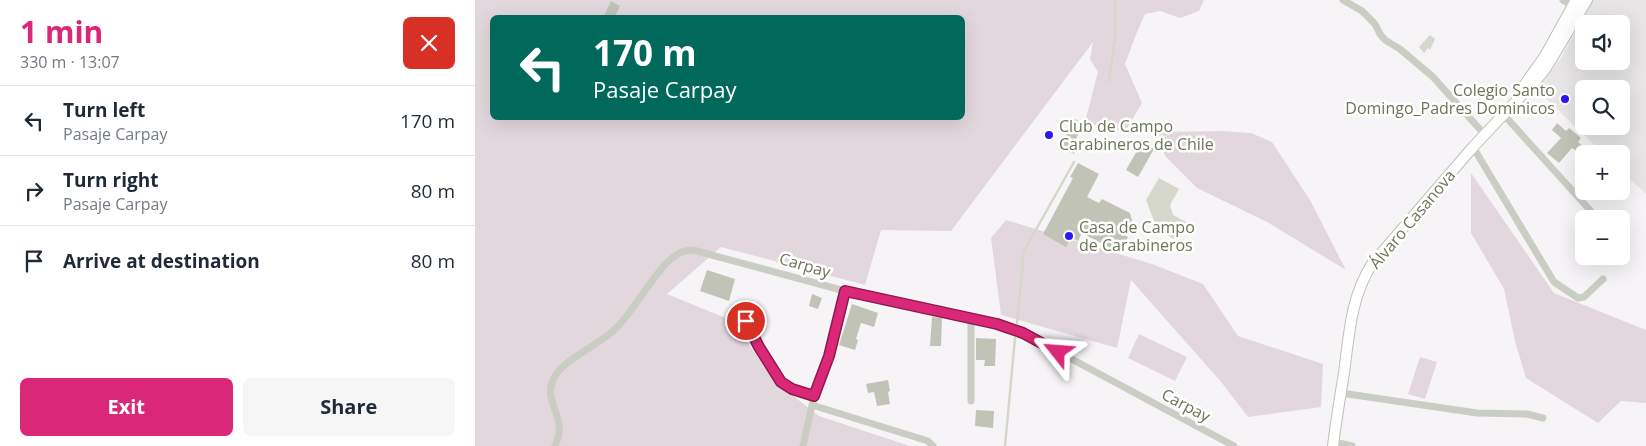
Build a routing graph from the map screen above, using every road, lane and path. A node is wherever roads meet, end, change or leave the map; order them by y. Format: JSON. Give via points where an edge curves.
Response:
{"nodes":[{"id":1,"x":1343,"y":0,"type":"edge"},
{"id":2,"x":1563,"y":0,"type":"edge"},
{"id":3,"x":1587,"y":0,"type":"edge"},
{"id":4,"x":1577,"y":5,"type":"edge"},
{"id":5,"x":1504,"y":116,"type":"junction"},
{"id":6,"x":1485,"y":135,"type":"junction"},
{"id":7,"x":1473,"y":147,"type":"junction"},
{"id":8,"x":1590,"y":210,"type":"edge"},
{"id":9,"x":1603,"y":279,"type":"dead end"},
{"id":10,"x":845,"y":291,"type":"junction"},
{"id":11,"x":971,"y":318,"type":"junction"},
{"id":12,"x":746,"y":321,"type":"dead end"},
{"id":13,"x":1341,"y":393,"type":"junction"},
{"id":14,"x":814,"y":396,"type":"junction"},
{"id":15,"x":971,"y":401,"type":"dead end"},
{"id":16,"x":812,"y":405,"type":"junction"},
{"id":17,"x":1543,"y":418,"type":"dead end"},
{"id":18,"x":1333,"y":444,"type":"edge"},
{"id":19,"x":555,"y":446,"type":"edge"},
{"id":20,"x":803,"y":446,"type":"edge"},
{"id":21,"x":933,"y":446,"type":"edge"},
{"id":22,"x":1234,"y":446,"type":"edge"},
{"id":23,"x":1352,"y":446,"type":"edge"}],
"edges":[{"from":1,"to":6,"type":"street","via":[[1362,12],[1385,40],[1400,48],[1433,78]]},
{"from":2,"to":4,"type":"street"},
{"from":3,"to":4,"type":"street","name":"Álvaro Casanova"},
{"from":4,"to":5,"type":"street","name":"Álvaro Casanova","via":[[1524,85],[1517,102]]},
{"from":5,"to":6,"type":"street","name":"Álvaro Casanova"},
{"from":5,"to":8,"type":"street"},
{"from":6,"to":7,"type":"street","name":"Álvaro Casanova"},
{"from":7,"to":9,"type":"street","via":[[1554,282],[1578,298],[1584,297]]},
{"from":7,"to":13,"type":"street","name":"Álvaro Casanova","via":[[1364,277],[1352,316]]},
{"from":10,"to":11,"type":"street","name":"Carpay"},
{"from":10,"to":14,"type":"street","via":[[829,356]]},
{"from":10,"to":19,"type":"street","name":"Carpay","via":[[698,250],[677,254],[663,267],[613,332],[556,374],[550,391],[559,423]]},
{"from":11,"to":15,"type":"street"},
{"from":11,"to":22,"type":"street","name":"Carpay","via":[[1023,333]]},
{"from":12,"to":14,"type":"street","via":[[781,382]]},
{"from":13,"to":17,"type":"street","via":[[1477,414],[1527,414]]},
{"from":13,"to":18,"type":"street","name":"Álvaro Casanova"},
{"from":14,"to":16,"type":"street"},
{"from":16,"to":20,"type":"street"},
{"from":16,"to":21,"type":"street","via":[[928,441]]},
{"from":18,"to":23,"type":"street"}]}
